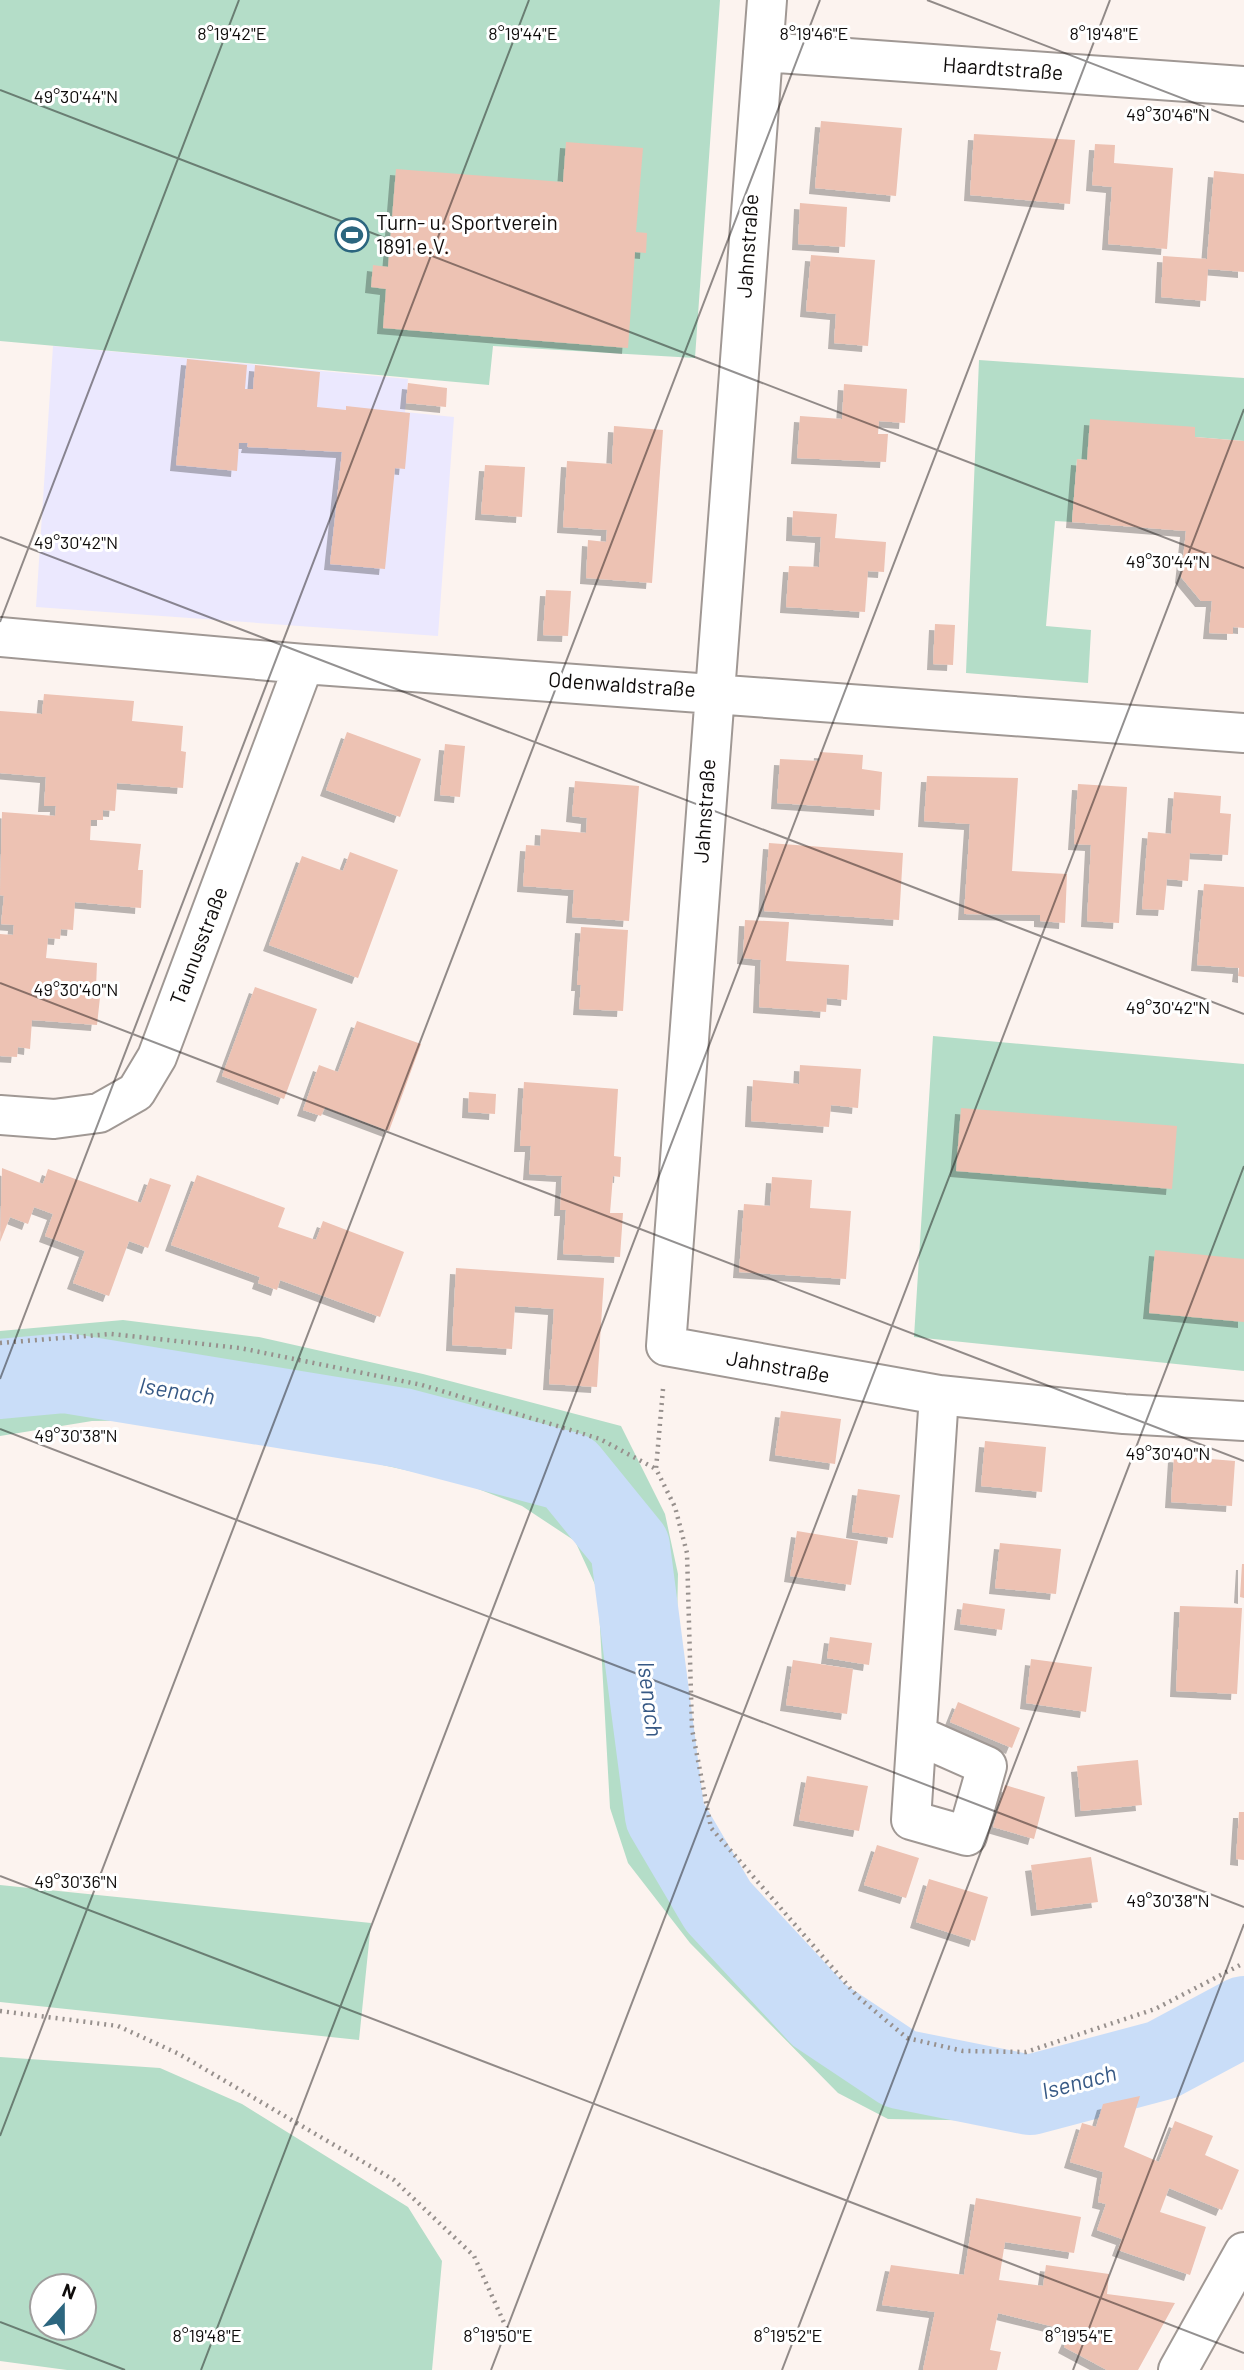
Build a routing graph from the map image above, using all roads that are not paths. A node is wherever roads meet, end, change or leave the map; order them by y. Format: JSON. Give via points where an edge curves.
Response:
{"nodes":[{"id":1,"x":767,"y":0,"type":"edge"},
{"id":2,"x":763,"y":52,"type":"junction"},
{"id":3,"x":1244,"y":86,"type":"edge"},
{"id":4,"x":0,"y":637,"type":"edge"},
{"id":5,"x":304,"y":664,"type":"junction"},
{"id":6,"x":713,"y":691,"type":"junction"},
{"id":7,"x":1244,"y":733,"type":"edge"},
{"id":8,"x":0,"y":1115,"type":"edge"},
{"id":9,"x":939,"y":1395,"type":"junction"},
{"id":10,"x":1244,"y":1421,"type":"edge"},
{"id":11,"x":917,"y":1735,"type":"dead end"},
{"id":12,"x":1244,"y":2252,"type":"edge"},
{"id":13,"x":1178,"y":2370,"type":"edge"}],
"edges":[{"from":1,"to":2,"type":"street","name":"Jahnstraße"},
{"from":2,"to":3,"type":"street","name":"Haardtstraße"},
{"from":2,"to":6,"type":"street","name":"Jahnstraße"},
{"from":4,"to":5,"type":"street","name":"Odenwaldstraße"},
{"from":5,"to":6,"type":"street","name":"Odenwaldstraße"},
{"from":5,"to":8,"type":"street","name":"Taunusstraße","via":[[157,1057],[136,1093],[99,1113],[54,1119]]},
{"from":6,"to":7,"type":"street","name":"Odenwaldstraße"},
{"from":6,"to":9,"type":"street","name":"Jahnstraße","via":[[666,1346]]},
{"from":9,"to":10,"type":"street","name":"Jahnstraße"},
{"from":9,"to":11,"type":"street"},
{"from":12,"to":13,"type":"street"}]}
